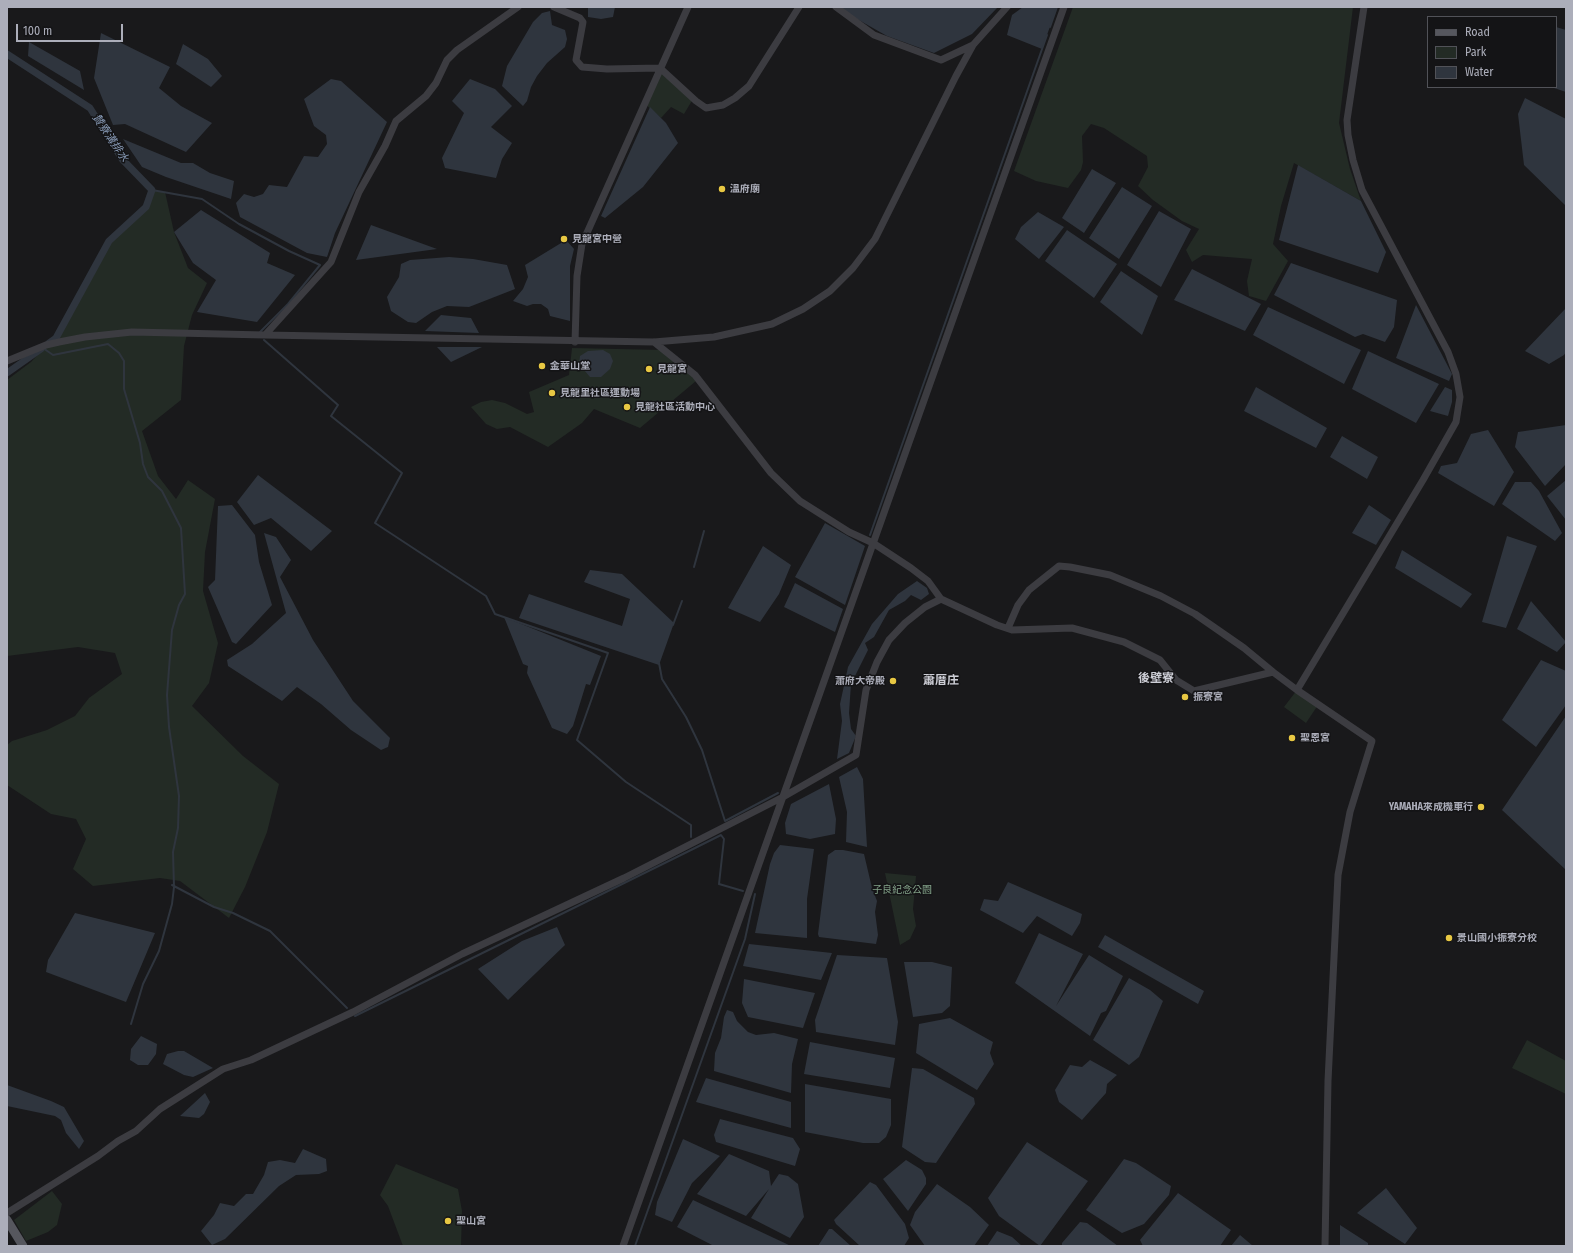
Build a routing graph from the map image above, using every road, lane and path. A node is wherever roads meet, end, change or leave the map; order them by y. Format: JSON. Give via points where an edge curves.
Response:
{"nodes":[{"id":1,"x":518,"y":7,"type":"edge"},
{"id":2,"x":554,"y":7,"type":"edge"},
{"id":3,"x":688,"y":7,"type":"edge"},
{"id":4,"x":799,"y":7,"type":"edge"},
{"id":5,"x":836,"y":7,"type":"edge"},
{"id":6,"x":1007,"y":7,"type":"edge"},
{"id":7,"x":1064,"y":7,"type":"edge"},
{"id":8,"x":1364,"y":7,"type":"edge"},
{"id":9,"x":973,"y":45,"type":"junction"},
{"id":10,"x":660,"y":68,"type":"junction"},
{"id":11,"x":265,"y":334,"type":"junction"},
{"id":12,"x":575,"y":342,"type":"junction"},
{"id":13,"x":654,"y":342,"type":"junction"},
{"id":14,"x":7,"y":361,"type":"edge"},
{"id":15,"x":873,"y":543,"type":"junction"},
{"id":16,"x":941,"y":599,"type":"junction"},
{"id":17,"x":1008,"y":628,"type":"junction"},
{"id":18,"x":1273,"y":672,"type":"junction"},
{"id":19,"x":1297,"y":690,"type":"junction"},
{"id":20,"x":783,"y":797,"type":"junction"},
{"id":21,"x":7,"y":1213,"type":"edge"},
{"id":22,"x":7,"y":1220,"type":"edge"},
{"id":23,"x":23,"y":1246,"type":"edge"},
{"id":24,"x":623,"y":1246,"type":"edge"},
{"id":25,"x":1325,"y":1246,"type":"edge"}],
"edges":[{"from":1,"to":11,"type":"street","via":[[457,50],[426,96],[396,121],[360,192],[331,262]]},
{"from":2,"to":10,"type":"street","via":[[584,22],[576,60],[582,67]]},
{"from":3,"to":10,"type":"street"},
{"from":4,"to":10,"type":"street","via":[[749,86],[723,104],[706,108]]},
{"from":5,"to":9,"type":"street","via":[[874,35],[941,60]]},
{"from":6,"to":9,"type":"street"},
{"from":7,"to":15,"type":"street"},
{"from":8,"to":19,"type":"street","via":[[1347,120],[1353,160],[1362,190],[1448,352],[1456,374],[1460,396],[1459,410],[1452,428],[1423,480]]},
{"from":9,"to":13,"type":"street","via":[[875,239],[853,268],[830,291],[803,309],[772,324],[714,337]]},
{"from":10,"to":12,"type":"street","via":[[582,244],[577,276]]},
{"from":11,"to":12,"type":"street"},
{"from":11,"to":14,"type":"street","via":[[132,332],[59,342]]},
{"from":12,"to":13,"type":"street"},
{"from":13,"to":15,"type":"street","via":[[695,375],[771,473],[800,501],[849,532]]},
{"from":15,"to":16,"type":"street","via":[[928,581]]},
{"from":15,"to":20,"type":"street"},
{"from":16,"to":17,"type":"street"},
{"from":16,"to":20,"type":"street","via":[[925,607],[905,623],[889,640],[877,662],[866,690],[856,755]]},
{"from":17,"to":18,"type":"street","via":[[1072,628],[1124,642],[1160,660],[1176,680],[1194,691]]},
{"from":17,"to":18,"type":"street","via":[[1018,605],[1030,590],[1059,566],[1070,567],[1110,576],[1160,596],[1195,614]]},
{"from":18,"to":19,"type":"street"},
{"from":19,"to":25,"type":"street","via":[[1372,741],[1350,812],[1338,875],[1328,1082]]},
{"from":20,"to":21,"type":"street","via":[[624,878],[462,954],[353,1012],[251,1060],[223,1069],[160,1109],[136,1131],[118,1140],[98,1156]]},
{"from":20,"to":24,"type":"street"},
{"from":22,"to":23,"type":"main road"}]}
